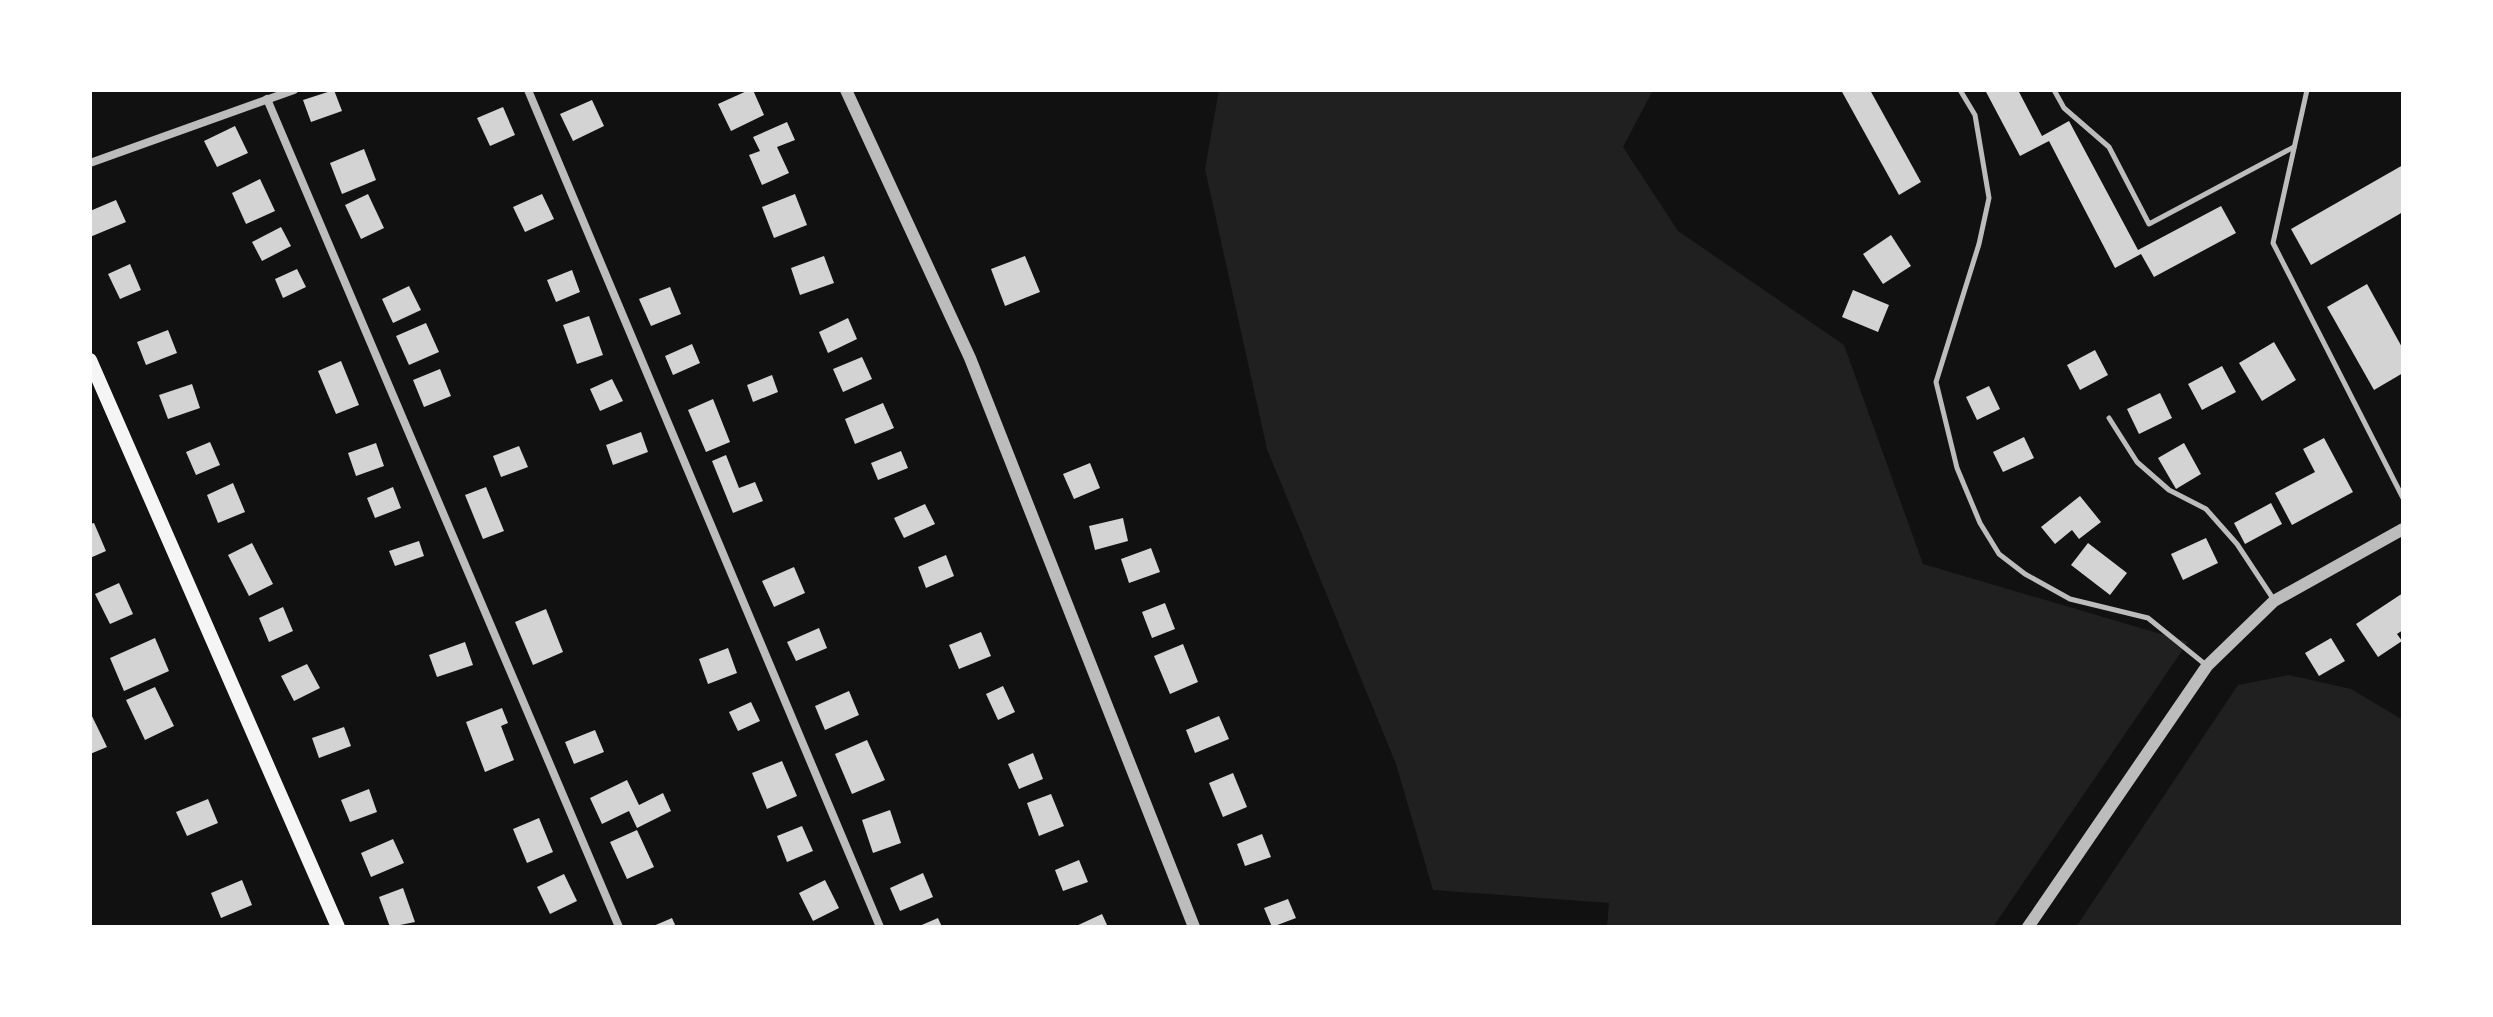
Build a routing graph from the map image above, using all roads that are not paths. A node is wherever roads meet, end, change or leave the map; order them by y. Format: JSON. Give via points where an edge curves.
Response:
{"nodes":[{"id":1,"x":294,"y":90,"type":"edge"},
{"id":2,"x":528,"y":90,"type":"edge"},
{"id":3,"x":846,"y":90,"type":"edge"},
{"id":4,"x":1960,"y":90,"type":"edge"},
{"id":5,"x":2054,"y":90,"type":"edge"},
{"id":6,"x":2307,"y":90,"type":"edge"},
{"id":7,"x":267,"y":99,"type":"junction"},
{"id":8,"x":2294,"y":147,"type":"junction"},
{"id":9,"x":90,"y":163,"type":"edge"},
{"id":10,"x":90,"y":360,"type":"edge"},
{"id":11,"x":2109,"y":418,"type":"dead end"},
{"id":12,"x":2403,"y":498,"type":"edge"},
{"id":13,"x":2403,"y":529,"type":"edge"},
{"id":14,"x":2274,"y":601,"type":"junction"},
{"id":15,"x":2207,"y":666,"type":"junction"},
{"id":16,"x":338,"y":927,"type":"edge"},
{"id":17,"x":619,"y":927,"type":"edge"},
{"id":18,"x":880,"y":927,"type":"edge"},
{"id":19,"x":1194,"y":927,"type":"edge"},
{"id":20,"x":2028,"y":927,"type":"edge"}],
"edges":[{"from":1,"to":7,"type":"street"},
{"from":2,"to":18,"type":"street"},
{"from":3,"to":19,"type":"street","via":[[970,358]]},
{"from":4,"to":15,"type":"lane","via":[[1975,115],[1989,198],[1936,382],[1957,468],[1980,523],[1999,554],[2025,574],[2070,599],[2148,618]]},
{"from":5,"to":8,"type":"lane","via":[[2064,108],[2109,147],[2149,224]]},
{"from":6,"to":8,"type":"lane"},
{"from":7,"to":9,"type":"street"},
{"from":7,"to":17,"type":"street"},
{"from":8,"to":12,"type":"lane","via":[[2273,243]]},
{"from":10,"to":16,"type":"main road"},
{"from":11,"to":14,"type":"lane","via":[[2137,462],[2169,490],[2206,509],[2237,544]]},
{"from":13,"to":14,"type":"street"},
{"from":14,"to":15,"type":"street"},
{"from":15,"to":20,"type":"street"}]}
